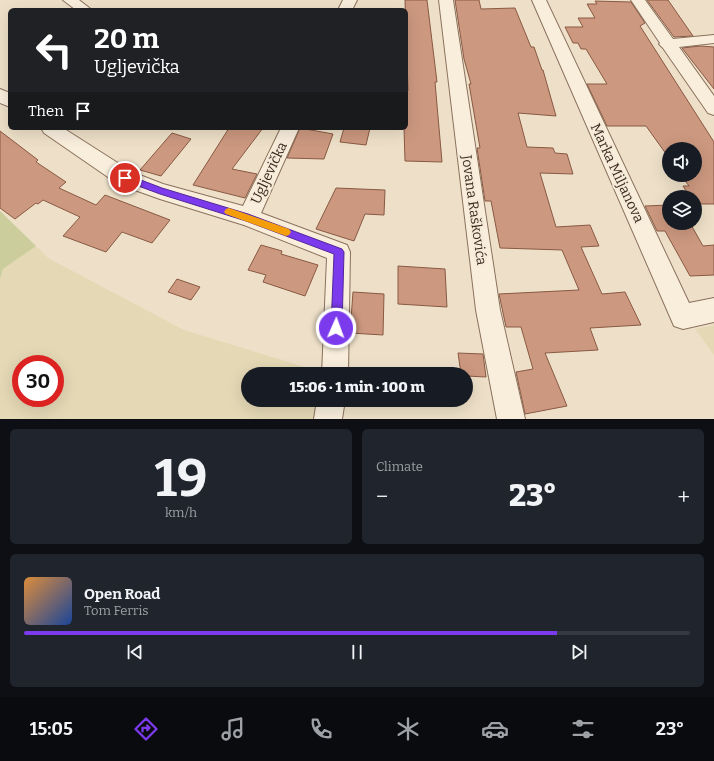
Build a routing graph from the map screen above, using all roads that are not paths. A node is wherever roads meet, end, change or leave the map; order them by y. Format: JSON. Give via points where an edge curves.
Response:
{"nodes":[{"id":1,"x":70,"y":0,"type":"edge"},
{"id":2,"x":446,"y":0,"type":"edge"},
{"id":3,"x":539,"y":0,"type":"edge"},
{"id":4,"x":638,"y":0,"type":"edge"},
{"id":5,"x":82,"y":8,"type":"edge"},
{"id":6,"x":714,"y":39,"type":"edge"},
{"id":7,"x":667,"y":44,"type":"junction"},
{"id":8,"x":714,"y":109,"type":"edge"},
{"id":9,"x":53,"y":130,"type":"edge"},
{"id":10,"x":289,"y":130,"type":"edge"},
{"id":11,"x":248,"y":217,"type":"junction"},
{"id":12,"x":714,"y":310,"type":"edge"},
{"id":13,"x":335,"y":367,"type":"edge"},
{"id":14,"x":330,"y":407,"type":"edge"},
{"id":15,"x":328,"y":419,"type":"edge"},
{"id":16,"x":510,"y":419,"type":"edge"}],
"edges":[{"from":1,"to":5,"type":"street"},
{"from":2,"to":16,"type":"street","name":"Jovana Raškovića","via":[[488,310]]},
{"from":3,"to":12,"type":"street","name":"Marka Miljanova","via":[[683,317]]},
{"from":4,"to":7,"type":"street"},
{"from":6,"to":7,"type":"street"},
{"from":7,"to":8,"type":"street"},
{"from":9,"to":11,"type":"street","name":"Ugljevička","via":[[125,178]]},
{"from":10,"to":11,"type":"street","name":"Ugljevička"},
{"from":11,"to":13,"type":"street","name":"Ugljevička","via":[[339,252]]},
{"from":14,"to":15,"type":"street"}]}
